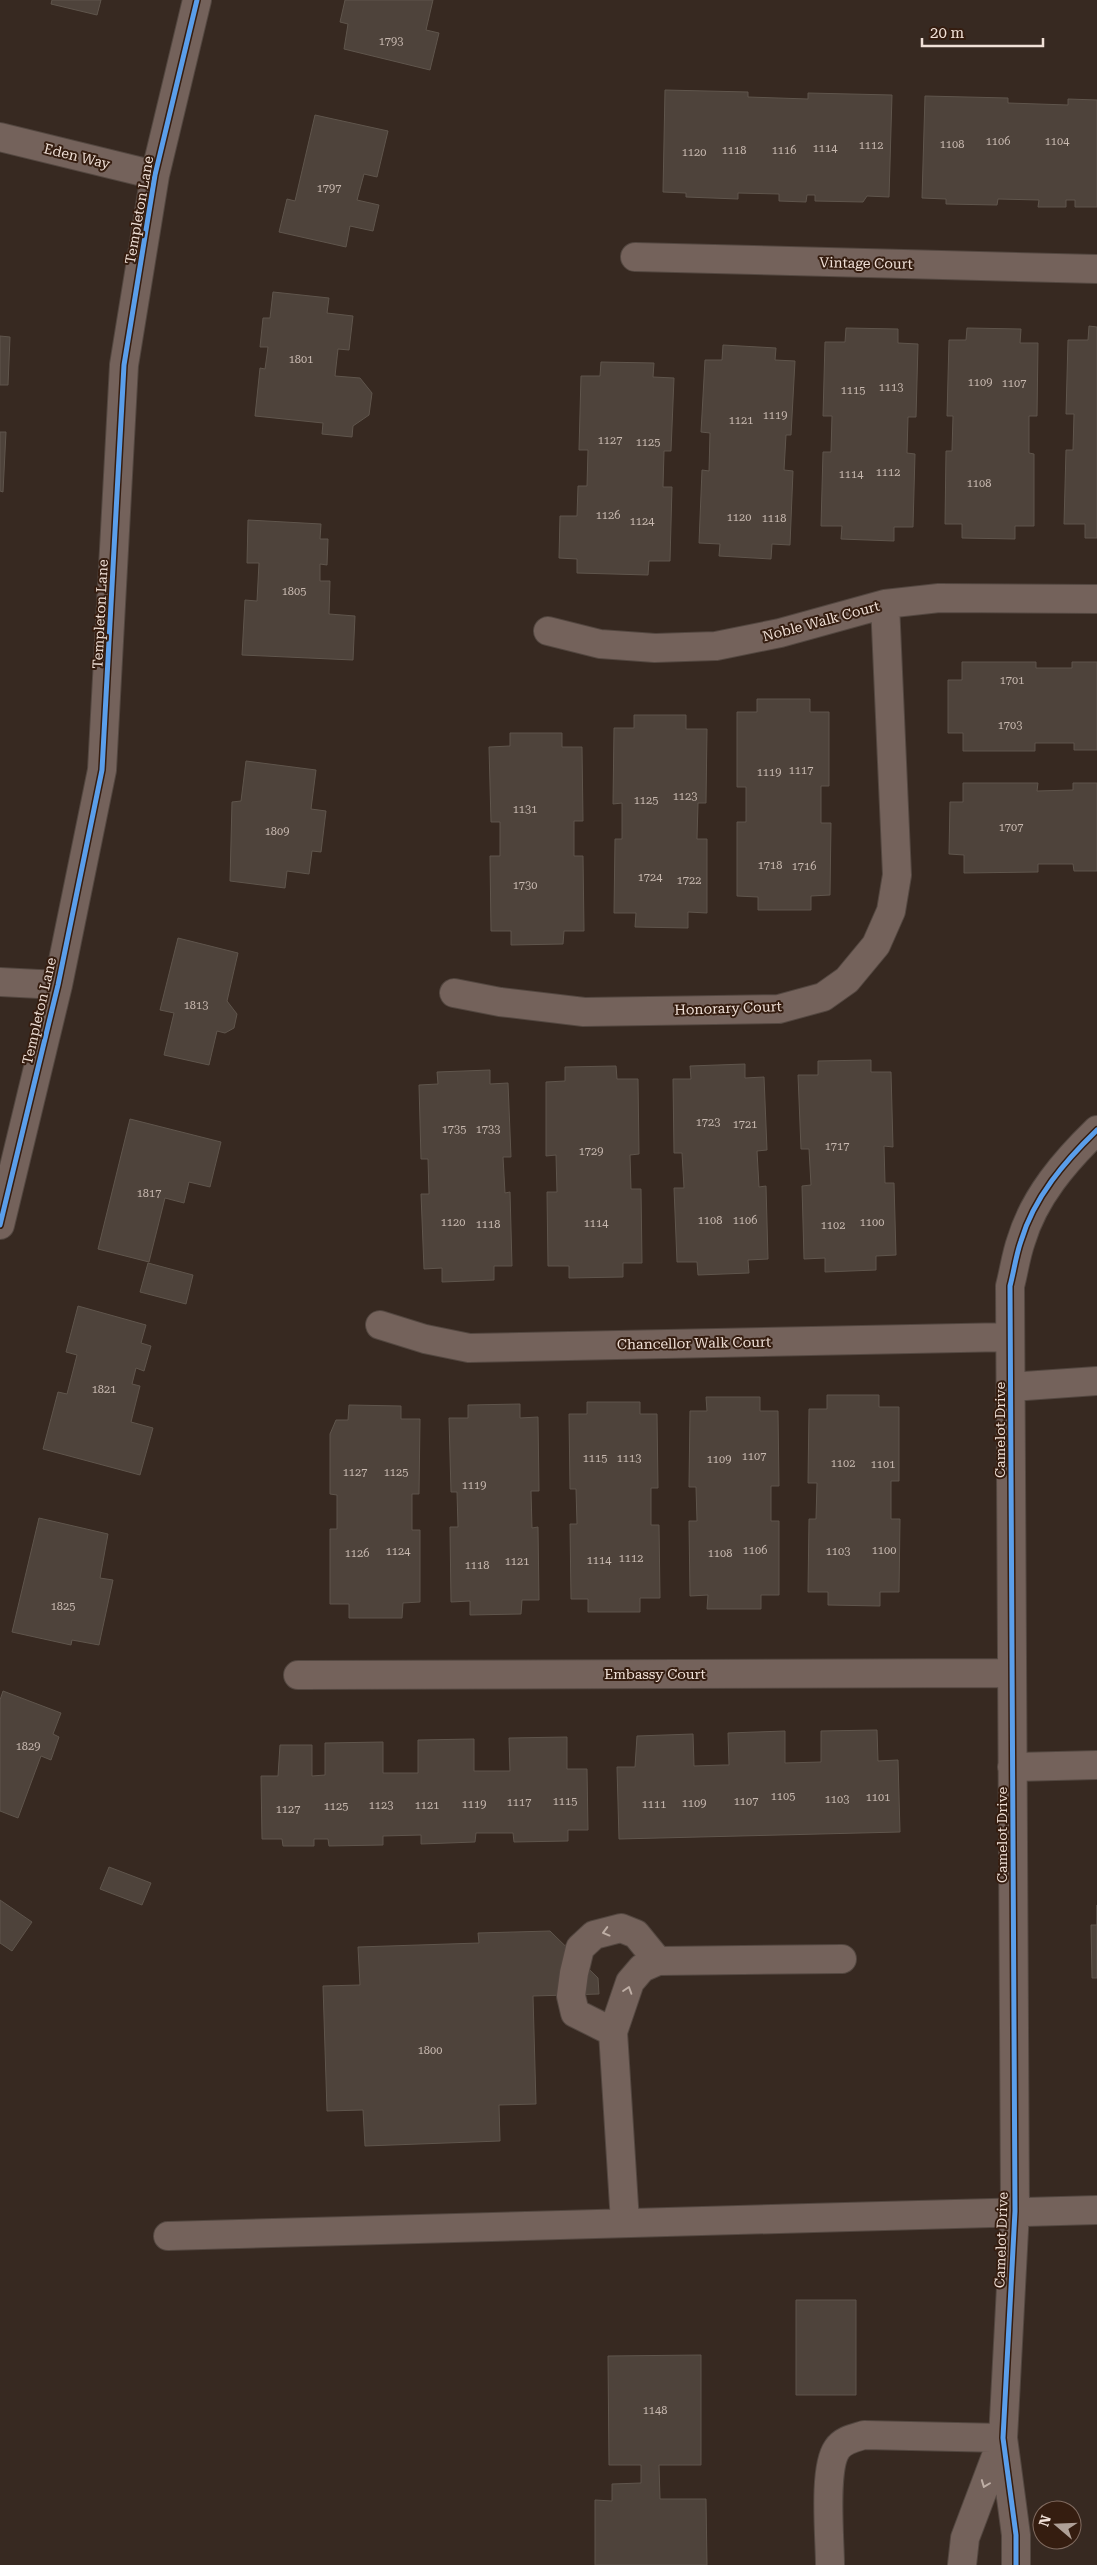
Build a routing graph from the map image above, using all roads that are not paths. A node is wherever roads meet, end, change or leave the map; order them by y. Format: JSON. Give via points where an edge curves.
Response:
{"nodes":[{"id":1,"x":197,"y":0,"type":"edge"},
{"id":2,"x":0,"y":137,"type":"edge"},
{"id":3,"x":155,"y":175,"type":"junction"},
{"id":4,"x":635,"y":257,"type":"dead end"},
{"id":5,"x":1097,"y":269,"type":"edge"},
{"id":6,"x":1097,"y":599,"type":"edge"},
{"id":7,"x":885,"y":604,"type":"junction"},
{"id":8,"x":548,"y":631,"type":"dead end"},
{"id":9,"x":0,"y":982,"type":"edge"},
{"id":10,"x":58,"y":986,"type":"junction"},
{"id":11,"x":454,"y":993,"type":"dead end"},
{"id":12,"x":1097,"y":1130,"type":"edge"},
{"id":13,"x":0,"y":1225,"type":"edge"},
{"id":14,"x":380,"y":1325,"type":"dead end"},
{"id":15,"x":1010,"y":1337,"type":"junction"},
{"id":16,"x":1097,"y":1381,"type":"edge"},
{"id":17,"x":1011,"y":1386,"type":"junction"},
{"id":18,"x":1012,"y":1674,"type":"junction"},
{"id":19,"x":298,"y":1676,"type":"dead end"},
{"id":20,"x":1097,"y":1765,"type":"edge"},
{"id":21,"x":1012,"y":1767,"type":"junction"},
{"id":22,"x":842,"y":1959,"type":"dead end"},
{"id":23,"x":658,"y":1961,"type":"junction"},
{"id":24,"x":613,"y":2032,"type":"junction"},
{"id":25,"x":1015,"y":2210,"type":"junction"},
{"id":26,"x":1097,"y":2210,"type":"edge"},
{"id":27,"x":625,"y":2222,"type":"junction"},
{"id":28,"x":168,"y":2236,"type":"dead end"},
{"id":29,"x":1002,"y":2438,"type":"junction"},
{"id":30,"x":830,"y":2565,"type":"edge"},
{"id":31,"x":962,"y":2565,"type":"edge"},
{"id":32,"x":1016,"y":2565,"type":"edge"}],
"edges":[{"from":1,"to":3,"type":"street","name":"Templeton Lane"},
{"from":2,"to":3,"type":"street","name":"Eden Way"},
{"from":3,"to":10,"type":"street","name":"Templeton Lane","via":[[124,365],[102,770]]},
{"from":4,"to":5,"type":"street","name":"Vintage Court"},
{"from":6,"to":7,"type":"street","name":"Noble Walk Court","via":[[939,598]]},
{"from":7,"to":8,"type":"street","name":"Noble Walk Court","via":[[716,646],[655,648],[600,644]]},
{"from":7,"to":11,"type":"street","name":"Honorary Court","via":[[897,874],[891,911],[876,945],[847,980],[823,997],[779,1009],[584,1012]]},
{"from":9,"to":10,"type":"street"},
{"from":10,"to":13,"type":"street","name":"Templeton Lane"},
{"from":12,"to":15,"type":"street","name":"Camelot Drive","via":[[1070,1156],[1042,1196],[1021,1239],[1010,1286]]},
{"from":14,"to":15,"type":"street","name":"Chancellor Walk Court","via":[[469,1348]]},
{"from":15,"to":17,"type":"street","name":"Camelot Drive"},
{"from":16,"to":17,"type":"street"},
{"from":17,"to":18,"type":"street","name":"Camelot Drive"},
{"from":18,"to":19,"type":"street","name":"Embassy Court"},
{"from":18,"to":21,"type":"street","name":"Camelot Drive"},
{"from":20,"to":21,"type":"street"},
{"from":21,"to":25,"type":"street","name":"Camelot Drive"},
{"from":22,"to":23,"type":"street"},
{"from":24,"to":23,"type":"street","one_way":true,"via":[[630,1982],[642,1968]]},
{"from":23,"to":24,"type":"street","one_way":true,"via":[[636,1934],[621,1928],[594,1935],[580,1948],[570,1996],[576,2012]]},
{"from":24,"to":27,"type":"street"},
{"from":25,"to":26,"type":"street"},
{"from":25,"to":27,"type":"street"},
{"from":25,"to":29,"type":"street","name":"Camelot Drive"},
{"from":27,"to":28,"type":"street"},
{"from":29,"to":30,"type":"street","via":[[864,2435],[849,2439],[837,2448],[829,2466]]},
{"from":29,"to":31,"type":"street","name":"Camelot Drive","one_way":true,"via":[[965,2538]]},
{"from":29,"to":32,"type":"street","name":"Camelot Drive","via":[[1016,2534]]}]}
